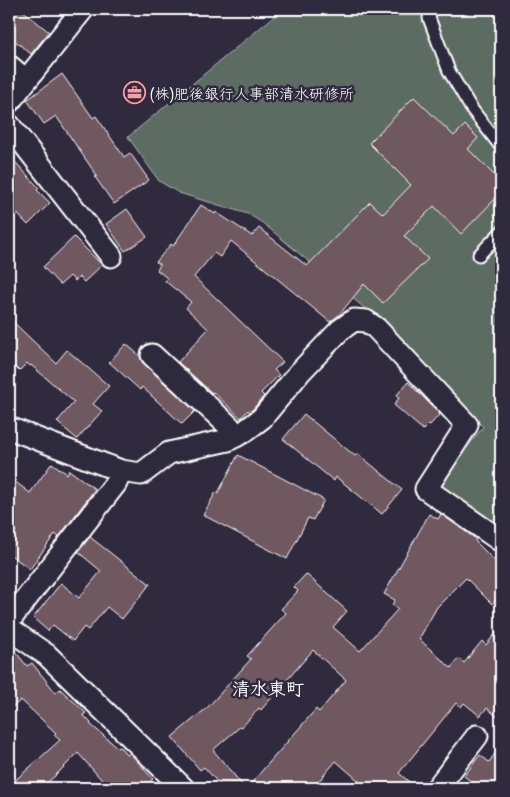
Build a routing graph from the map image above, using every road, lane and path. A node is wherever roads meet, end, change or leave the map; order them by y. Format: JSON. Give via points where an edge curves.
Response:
{"nodes":[{"id":1,"x":83,"y":9,"type":"edge"},
{"id":2,"x":431,"y":9,"type":"edge"},
{"id":3,"x":9,"y":66,"type":"edge"},
{"id":4,"x":26,"y":80,"type":"junction"},
{"id":5,"x":9,"y":102,"type":"edge"},
{"id":6,"x":9,"y":124,"type":"edge"},
{"id":7,"x":501,"y":147,"type":"edge"},
{"id":8,"x":501,"y":232,"type":"edge"},
{"id":9,"x":480,"y":255,"type":"dead end"},
{"id":10,"x":110,"y":256,"type":"dead end"},
{"id":11,"x":152,"y":355,"type":"dead end"},
{"id":12,"x":9,"y":428,"type":"edge"},
{"id":13,"x":236,"y":436,"type":"junction"},
{"id":14,"x":121,"y":471,"type":"junction"},
{"id":15,"x":501,"y":541,"type":"edge"},
{"id":16,"x":9,"y":620,"type":"edge"},
{"id":17,"x":9,"y":629,"type":"edge"},
{"id":18,"x":477,"y":736,"type":"dead end"},
{"id":19,"x":182,"y":788,"type":"edge"},
{"id":20,"x":437,"y":788,"type":"edge"}],
"edges":[{"from":1,"to":4,"type":"street"},
{"from":2,"to":7,"type":"lane","via":[[429,18],[448,71]]},
{"from":3,"to":4,"type":"street"},
{"from":4,"to":5,"type":"street"},
{"from":6,"to":10,"type":"street"},
{"from":8,"to":9,"type":"lane"},
{"from":11,"to":13,"type":"street"},
{"from":12,"to":14,"type":"street"},
{"from":13,"to":14,"type":"street","via":[[169,454],[141,474]]},
{"from":13,"to":15,"type":"street","via":[[262,418],[340,330],[354,320],[366,321],[467,425],[426,489]]},
{"from":14,"to":16,"type":"street","via":[[116,483]]},
{"from":17,"to":19,"type":"street","via":[[47,655]]},
{"from":18,"to":20,"type":"street"}]}
